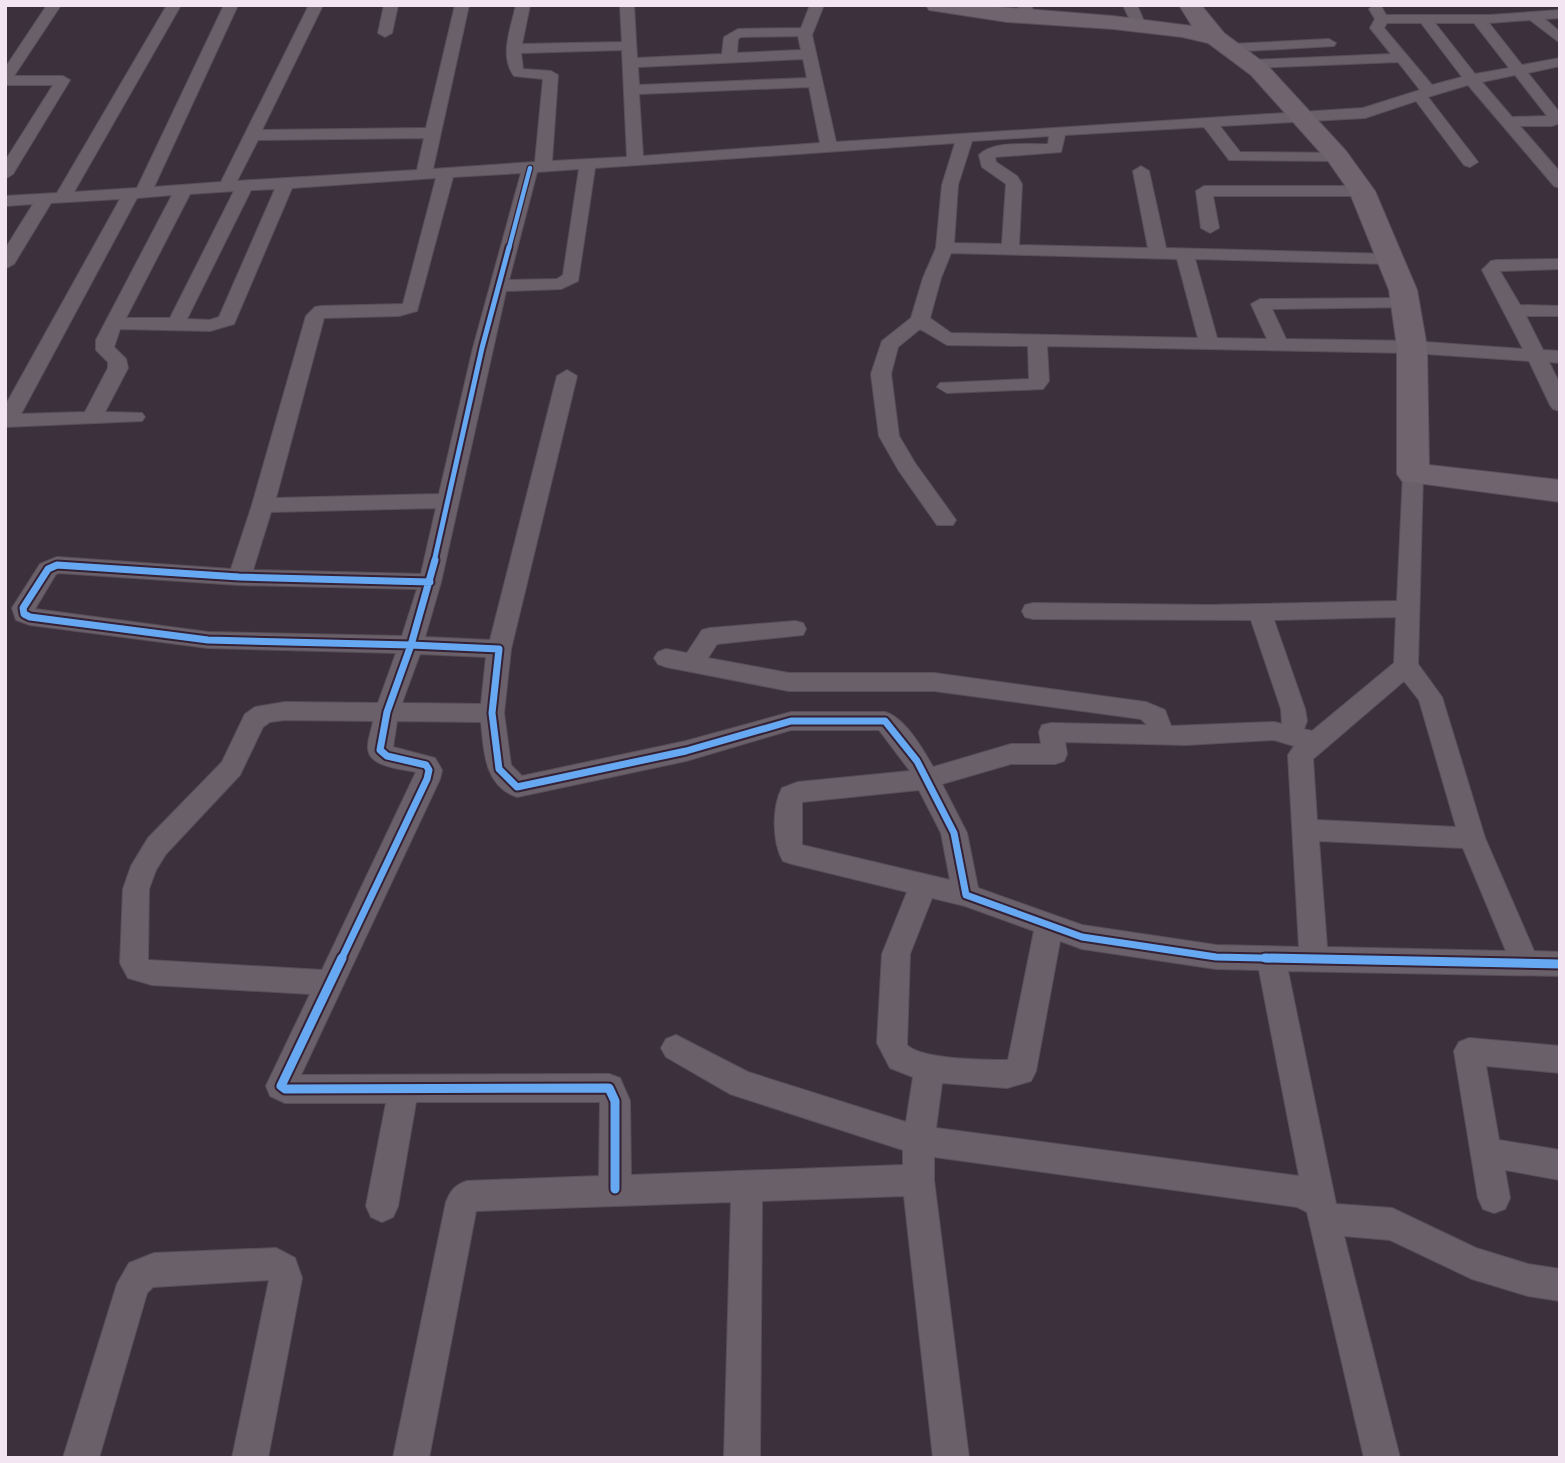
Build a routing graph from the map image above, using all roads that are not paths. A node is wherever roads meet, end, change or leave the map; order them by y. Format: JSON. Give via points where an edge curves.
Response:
{"nodes":[{"id":1,"x":54,"y":5,"type":"edge"},
{"id":2,"x":174,"y":5,"type":"edge"},
{"id":3,"x":231,"y":5,"type":"edge"},
{"id":4,"x":316,"y":5,"type":"edge"},
{"id":5,"x":391,"y":5,"type":"edge"},
{"id":6,"x":462,"y":5,"type":"edge"},
{"id":7,"x":523,"y":5,"type":"edge"},
{"id":8,"x":627,"y":5,"type":"edge"},
{"id":9,"x":817,"y":5,"type":"edge"},
{"id":10,"x":937,"y":5,"type":"edge"},
{"id":11,"x":1190,"y":5,"type":"edge"},
{"id":12,"x":1373,"y":5,"type":"edge"},
{"id":13,"x":1027,"y":12,"type":"edge"},
{"id":14,"x":1560,"y":14,"type":"edge"},
{"id":15,"x":1135,"y":15,"type":"edge"},
{"id":16,"x":1533,"y":16,"type":"junction"},
{"id":17,"x":1382,"y":19,"type":"junction"},
{"id":18,"x":1425,"y":19,"type":"junction"},
{"id":19,"x":1478,"y":19,"type":"junction"},
{"id":20,"x":805,"y":32,"type":"junction"},
{"id":21,"x":385,"y":33,"type":"dead end"},
{"id":22,"x":1560,"y":39,"type":"edge"},
{"id":23,"x":1329,"y":43,"type":"dead end"},
{"id":24,"x":628,"y":46,"type":"junction"},
{"id":25,"x":514,"y":49,"type":"junction"},
{"id":26,"x":1232,"y":50,"type":"junction"},
{"id":27,"x":807,"y":54,"type":"junction"},
{"id":28,"x":729,"y":58,"type":"junction"},
{"id":29,"x":1401,"y":58,"type":"junction"},
{"id":30,"x":1560,"y":62,"type":"edge"},
{"id":31,"x":629,"y":63,"type":"junction"},
{"id":32,"x":1517,"y":71,"type":"junction"},
{"id":33,"x":1474,"y":79,"type":"junction"},
{"id":34,"x":5,"y":80,"type":"edge"},
{"id":35,"x":813,"y":82,"type":"junction"},
{"id":36,"x":631,"y":90,"type":"junction"},
{"id":37,"x":1424,"y":93,"type":"junction"},
{"id":38,"x":1303,"y":117,"type":"junction"},
{"id":39,"x":1510,"y":122,"type":"junction"},
{"id":40,"x":1210,"y":124,"type":"junction"},
{"id":41,"x":1058,"y":132,"type":"junction"},
{"id":42,"x":434,"y":133,"type":"junction"},
{"id":43,"x":253,"y":135,"type":"junction"},
{"id":44,"x":965,"y":137,"type":"junction"},
{"id":45,"x":829,"y":147,"type":"junction"},
{"id":46,"x":1337,"y":156,"type":"junction"},
{"id":47,"x":1287,"y":157,"type":"junction"},
{"id":48,"x":635,"y":161,"type":"junction"},
{"id":49,"x":1470,"y":162,"type":"dead end"},
{"id":50,"x":588,"y":164,"type":"junction"},
{"id":51,"x":536,"y":167,"type":"junction"},
{"id":52,"x":1141,"y":171,"type":"dead end"},
{"id":53,"x":446,"y":173,"type":"junction"},
{"id":54,"x":5,"y":174,"type":"edge"},
{"id":55,"x":424,"y":174,"type":"junction"},
{"id":56,"x":286,"y":183,"type":"junction"},
{"id":57,"x":1560,"y":183,"type":"edge"},
{"id":58,"x":236,"y":186,"type":"junction"},
{"id":59,"x":184,"y":190,"type":"junction"},
{"id":60,"x":1362,"y":191,"type":"junction"},
{"id":61,"x":137,"y":193,"type":"junction"},
{"id":62,"x":1300,"y":193,"type":"junction"},
{"id":63,"x":54,"y":198,"type":"junction"},
{"id":64,"x":5,"y":201,"type":"edge"},
{"id":65,"x":1210,"y":228,"type":"dead end"},
{"id":66,"x":945,"y":248,"type":"junction"},
{"id":67,"x":1010,"y":248,"type":"junction"},
{"id":68,"x":1158,"y":253,"type":"junction"},
{"id":69,"x":1184,"y":253,"type":"junction"},
{"id":70,"x":1390,"y":259,"type":"junction"},
{"id":71,"x":5,"y":264,"type":"edge"},
{"id":72,"x":1560,"y":264,"type":"edge"},
{"id":73,"x":498,"y":286,"type":"junction"},
{"id":74,"x":1405,"y":303,"type":"junction"},
{"id":75,"x":1514,"y":310,"type":"junction"},
{"id":76,"x":1560,"y":311,"type":"edge"},
{"id":77,"x":920,"y":320,"type":"junction"},
{"id":78,"x":176,"y":323,"type":"junction"},
{"id":79,"x":114,"y":324,"type":"junction"},
{"id":80,"x":1037,"y":340,"type":"junction"},
{"id":81,"x":1209,"y":342,"type":"junction"},
{"id":82,"x":1278,"y":343,"type":"junction"},
{"id":83,"x":1412,"y":347,"type":"junction"},
{"id":84,"x":1537,"y":356,"type":"junction"},
{"id":85,"x":1560,"y":357,"type":"edge"},
{"id":86,"x":567,"y":376,"type":"dead end"},
{"id":87,"x":947,"y":387,"type":"dead end"},
{"id":88,"x":1560,"y":405,"type":"edge"},
{"id":89,"x":135,"y":417,"type":"dead end"},
{"id":90,"x":92,"y":418,"type":"junction"},
{"id":91,"x":6,"y":421,"type":"edge"},
{"id":92,"x":1413,"y":474,"type":"junction"},
{"id":93,"x":1560,"y":491,"type":"edge"},
{"id":94,"x":448,"y":501,"type":"junction"},
{"id":95,"x":263,"y":505,"type":"junction"},
{"id":96,"x":945,"y":520,"type":"dead end"},
{"id":97,"x":239,"y":577,"type":"junction"},
{"id":98,"x":430,"y":582,"type":"junction"},
{"id":99,"x":1409,"y":609,"type":"junction"},
{"id":100,"x":1033,"y":611,"type":"dead end"},
{"id":101,"x":1260,"y":612,"type":"junction"},
{"id":102,"x":795,"y":629,"type":"dead end"},
{"id":103,"x":411,"y":645,"type":"junction"},
{"id":104,"x":499,"y":649,"type":"junction"},
{"id":105,"x":666,"y":658,"type":"dead end"},
{"id":106,"x":692,"y":664,"type":"junction"},
{"id":107,"x":1406,"y":666,"type":"junction"},
{"id":108,"x":387,"y":712,"type":"junction"},
{"id":109,"x":492,"y":713,"type":"junction"},
{"id":110,"x":1162,"y":735,"type":"junction"},
{"id":111,"x":1290,"y":736,"type":"junction"},
{"id":112,"x":1316,"y":742,"type":"junction"},
{"id":113,"x":927,"y":779,"type":"junction"},
{"id":114,"x":1305,"y":830,"type":"junction"},
{"id":115,"x":1472,"y":838,"type":"junction"},
{"id":116,"x":923,"y":886,"type":"junction"},
{"id":117,"x":966,"y":895,"type":"junction"},
{"id":118,"x":1049,"y":924,"type":"junction"},
{"id":119,"x":1271,"y":958,"type":"junction"},
{"id":120,"x":1314,"y":958,"type":"junction"},
{"id":121,"x":1525,"y":962,"type":"junction"},
{"id":122,"x":1560,"y":964,"type":"edge"},
{"id":123,"x":329,"y":983,"type":"junction"},
{"id":124,"x":676,"y":1048,"type":"dead end"},
{"id":125,"x":1560,"y":1060,"type":"edge"},
{"id":126,"x":929,"y":1068,"type":"junction"},
{"id":127,"x":403,"y":1089,"type":"junction"},
{"id":128,"x":919,"y":1140,"type":"junction"},
{"id":129,"x":1486,"y":1152,"type":"junction"},
{"id":130,"x":1560,"y":1165,"type":"edge"},
{"id":131,"x":918,"y":1180,"type":"junction"},
{"id":132,"x":747,"y":1184,"type":"junction"},
{"id":133,"x":615,"y":1189,"type":"junction"},
{"id":134,"x":1494,"y":1198,"type":"dead end"},
{"id":135,"x":382,"y":1206,"type":"dead end"},
{"id":136,"x":1322,"y":1211,"type":"junction"},
{"id":137,"x":1560,"y":1285,"type":"edge"},
{"id":138,"x":81,"y":1458,"type":"edge"},
{"id":139,"x":250,"y":1458,"type":"edge"},
{"id":140,"x":411,"y":1458,"type":"edge"},
{"id":141,"x":742,"y":1458,"type":"edge"},
{"id":142,"x":951,"y":1458,"type":"edge"},
{"id":143,"x":1381,"y":1458,"type":"edge"}],
"edges":[{"from":1,"to":34,"type":"street"},
{"from":2,"to":63,"type":"street"},
{"from":3,"to":61,"type":"street"},
{"from":4,"to":43,"type":"street"},
{"from":5,"to":21,"type":"street"},
{"from":6,"to":42,"type":"street"},
{"from":7,"to":25,"type":"street"},
{"from":8,"to":24,"type":"street"},
{"from":9,"to":20,"type":"street"},
{"from":10,"to":13,"type":"main road","via":[[965,12]]},
{"from":11,"to":26,"type":"main road","via":[[1202,23]]},
{"from":12,"to":17,"type":"street"},
{"from":13,"to":15,"type":"main road"},
{"from":14,"to":16,"type":"street"},
{"from":15,"to":26,"type":"main road","via":[[1188,30]]},
{"from":16,"to":19,"type":"street"},
{"from":16,"to":22,"type":"street"},
{"from":17,"to":18,"type":"street"},
{"from":17,"to":29,"type":"street","via":[[1377,28]]},
{"from":18,"to":19,"type":"street"},
{"from":18,"to":33,"type":"street"},
{"from":19,"to":32,"type":"street"},
{"from":20,"to":27,"type":"street"},
{"from":20,"to":28,"type":"street","via":[[738,33],[731,37]]},
{"from":23,"to":26,"type":"street"},
{"from":24,"to":25,"type":"street"},
{"from":24,"to":31,"type":"street"},
{"from":25,"to":51,"type":"street","via":[[514,66],[520,73],[551,75]]},
{"from":26,"to":29,"type":"street"},
{"from":26,"to":38,"type":"main road"},
{"from":27,"to":28,"type":"street"},
{"from":27,"to":35,"type":"street"},
{"from":28,"to":31,"type":"street"},
{"from":29,"to":37,"type":"street"},
{"from":30,"to":32,"type":"street"},
{"from":31,"to":36,"type":"street"},
{"from":32,"to":33,"type":"street"},
{"from":32,"to":39,"type":"street","via":[[1556,120]]},
{"from":33,"to":37,"type":"street"},
{"from":33,"to":39,"type":"street"},
{"from":34,"to":54,"type":"street","via":[[63,80]]},
{"from":35,"to":36,"type":"street"},
{"from":35,"to":45,"type":"street"},
{"from":36,"to":48,"type":"street"},
{"from":37,"to":38,"type":"street","via":[[1365,113]]},
{"from":37,"to":49,"type":"street"},
{"from":38,"to":40,"type":"street"},
{"from":38,"to":46,"type":"main road"},
{"from":39,"to":57,"type":"street"},
{"from":40,"to":41,"type":"street"},
{"from":40,"to":47,"type":"street","via":[[1235,157]]},
{"from":41,"to":44,"type":"street"},
{"from":41,"to":67,"type":"street","via":[[1055,149],[987,155],[988,164],[1014,184]]},
{"from":42,"to":43,"type":"street"},
{"from":42,"to":55,"type":"street"},
{"from":43,"to":58,"type":"street"},
{"from":44,"to":45,"type":"street"},
{"from":44,"to":66,"type":"street","via":[[950,185]]},
{"from":45,"to":48,"type":"street"},
{"from":46,"to":47,"type":"street"},
{"from":46,"to":60,"type":"main road"},
{"from":47,"to":62,"type":"street"},
{"from":48,"to":50,"type":"street"},
{"from":50,"to":51,"type":"street"},
{"from":50,"to":73,"type":"street","via":[[572,276],[561,284]]},
{"from":51,"to":53,"type":"street"},
{"from":51,"to":73,"type":"street"},
{"from":52,"to":68,"type":"street"},
{"from":53,"to":55,"type":"street"},
{"from":53,"to":95,"type":"street","via":[[411,307],[399,312],[321,311],[315,316]]},
{"from":55,"to":56,"type":"street"},
{"from":56,"to":58,"type":"street"},
{"from":56,"to":78,"type":"street","via":[[228,320],[214,326]]},
{"from":58,"to":59,"type":"street"},
{"from":58,"to":78,"type":"street"},
{"from":59,"to":61,"type":"street"},
{"from":59,"to":79,"type":"street"},
{"from":60,"to":62,"type":"street"},
{"from":60,"to":70,"type":"main road"},
{"from":61,"to":63,"type":"street"},
{"from":61,"to":91,"type":"street"},
{"from":62,"to":65,"type":"street","via":[[1204,191]]},
{"from":63,"to":64,"type":"street"},
{"from":63,"to":71,"type":"street"},
{"from":66,"to":67,"type":"street"},
{"from":66,"to":77,"type":"street"},
{"from":67,"to":68,"type":"street"},
{"from":68,"to":69,"type":"street"},
{"from":69,"to":70,"type":"street"},
{"from":69,"to":81,"type":"street"},
{"from":70,"to":74,"type":"main road"},
{"from":72,"to":75,"type":"street","via":[[1492,267]]},
{"from":73,"to":94,"type":"street"},
{"from":74,"to":82,"type":"street","via":[[1260,304]]},
{"from":74,"to":83,"type":"main road"},
{"from":75,"to":76,"type":"street"},
{"from":75,"to":84,"type":"street"},
{"from":77,"to":80,"type":"street","via":[[947,340]]},
{"from":77,"to":96,"type":"street","via":[[889,345],[881,374],[889,436]]},
{"from":78,"to":79,"type":"street"},
{"from":79,"to":90,"type":"street","via":[[104,348],[117,359],[118,368]]},
{"from":80,"to":81,"type":"street"},
{"from":80,"to":87,"type":"street","via":[[1036,385]]},
{"from":81,"to":82,"type":"street"},
{"from":82,"to":83,"type":"street"},
{"from":83,"to":84,"type":"street"},
{"from":83,"to":92,"type":"main road"},
{"from":84,"to":85,"type":"street"},
{"from":84,"to":88,"type":"street"},
{"from":86,"to":104,"type":"street"},
{"from":89,"to":90,"type":"street"},
{"from":90,"to":91,"type":"street"},
{"from":92,"to":93,"type":"main road"},
{"from":92,"to":99,"type":"street"},
{"from":94,"to":95,"type":"street"},
{"from":94,"to":98,"type":"street"},
{"from":95,"to":97,"type":"street"},
{"from":97,"to":98,"type":"street"},
{"from":97,"to":103,"type":"street","via":[[57,565],[48,569],[23,608],[30,617],[208,640]]},
{"from":98,"to":103,"type":"street"},
{"from":99,"to":101,"type":"street"},
{"from":99,"to":107,"type":"street"},
{"from":100,"to":101,"type":"street"},
{"from":101,"to":111,"type":"street","via":[[1293,709]]},
{"from":102,"to":106,"type":"street","via":[[710,636]]},
{"from":103,"to":104,"type":"street"},
{"from":103,"to":108,"type":"street"},
{"from":104,"to":109,"type":"street"},
{"from":105,"to":106,"type":"street"},
{"from":106,"to":110,"type":"street","via":[[800,683],[934,681],[1146,711],[1156,717]]},
{"from":107,"to":112,"type":"street"},
{"from":107,"to":115,"type":"street","via":[[1430,697]]},
{"from":108,"to":109,"type":"street"},
{"from":108,"to":123,"type":"street","via":[[382,754],[426,765],[429,770]]},
{"from":108,"to":123,"type":"street","via":[[264,713],[254,721],[230,768],[157,846],[136,889],[134,962],[138,970]]},
{"from":109,"to":113,"type":"street","via":[[499,769],[517,787],[686,751],[791,721],[885,721]]},
{"from":110,"to":111,"type":"street","via":[[1274,732]]},
{"from":110,"to":113,"type":"street","via":[[1051,732],[1055,754],[1011,754]]},
{"from":111,"to":112,"type":"street"},
{"from":112,"to":114,"type":"street","via":[[1300,755]]},
{"from":113,"to":116,"type":"street","via":[[798,792],[789,800],[792,853]]},
{"from":113,"to":117,"type":"street","via":[[954,833]]},
{"from":114,"to":115,"type":"street"},
{"from":114,"to":120,"type":"street"},
{"from":115,"to":121,"type":"street"},
{"from":116,"to":117,"type":"street"},
{"from":116,"to":126,"type":"street","via":[[896,954],[892,1043],[900,1059]]},
{"from":117,"to":118,"type":"street"},
{"from":118,"to":119,"type":"street","via":[[1082,937],[1216,957]]},
{"from":118,"to":126,"type":"street","via":[[1020,1071]]},
{"from":119,"to":120,"type":"street"},
{"from":119,"to":136,"type":"street"},
{"from":120,"to":121,"type":"street"},
{"from":121,"to":122,"type":"street"},
{"from":123,"to":127,"type":"street","via":[[281,1086]]},
{"from":124,"to":128,"type":"street","via":[[741,1084]]},
{"from":125,"to":129,"type":"street","via":[[1469,1051]]},
{"from":126,"to":128,"type":"street"},
{"from":127,"to":133,"type":"street","via":[[609,1088],[615,1101]]},
{"from":127,"to":135,"type":"street"},
{"from":128,"to":131,"type":"street"},
{"from":128,"to":136,"type":"street","via":[[1301,1192]]},
{"from":129,"to":130,"type":"street"},
{"from":129,"to":134,"type":"street"},
{"from":131,"to":132,"type":"street"},
{"from":131,"to":142,"type":"street"},
{"from":132,"to":133,"type":"street"},
{"from":132,"to":141,"type":"street"},
{"from":133,"to":140,"type":"street","via":[[467,1196],[462,1202]]},
{"from":136,"to":137,"type":"street","via":[[1391,1224],[1472,1263]]},
{"from":136,"to":143,"type":"street"},
{"from":138,"to":139,"type":"street","via":[[132,1284],[141,1275],[154,1269],[276,1264],[284,1269],[286,1278]]}]}
